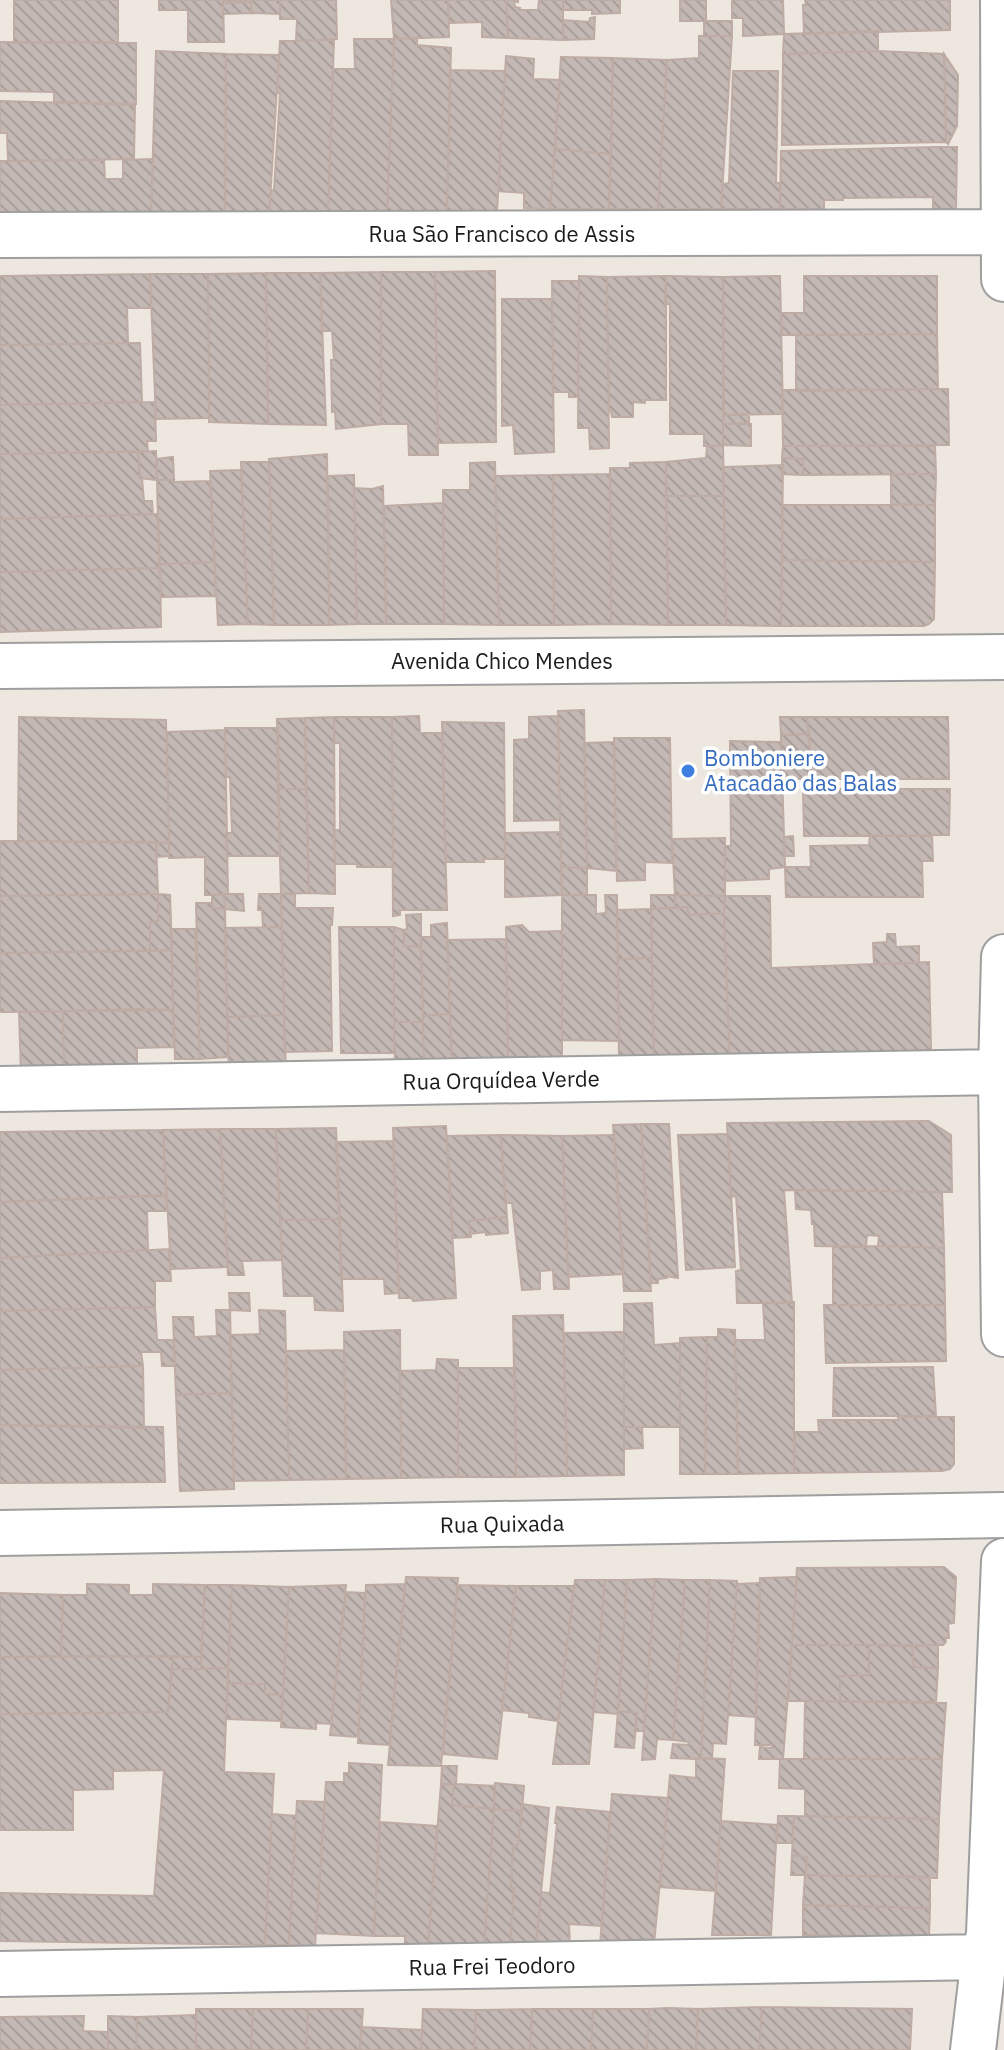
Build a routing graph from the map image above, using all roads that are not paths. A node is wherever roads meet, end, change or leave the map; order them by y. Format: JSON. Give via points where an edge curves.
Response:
{"nodes":[{"id":1,"x":1003,"y":0,"type":"edge"},
{"id":2,"x":1004,"y":232,"type":"edge"},
{"id":3,"x":0,"y":235,"type":"edge"},
{"id":4,"x":1004,"y":279,"type":"edge"},
{"id":5,"x":1004,"y":657,"type":"edge"},
{"id":6,"x":0,"y":666,"type":"edge"},
{"id":7,"x":1004,"y":957,"type":"edge"},
{"id":8,"x":1001,"y":1072,"type":"junction"},
{"id":9,"x":0,"y":1089,"type":"edge"},
{"id":10,"x":1004,"y":1334,"type":"edge"},
{"id":11,"x":1004,"y":1515,"type":"edge"},
{"id":12,"x":0,"y":1533,"type":"edge"},
{"id":13,"x":1004,"y":1561,"type":"edge"},
{"id":14,"x":992,"y":1942,"type":"edge"},
{"id":15,"x":0,"y":1974,"type":"edge"},
{"id":16,"x":973,"y":2050,"type":"edge"}],
"edges":[{"from":1,"to":2,"type":"street"},
{"from":2,"to":3,"type":"street","name":"Rua São Francisco de Assis"},
{"from":2,"to":4,"type":"street"},
{"from":5,"to":6,"type":"street","name":"Avenida Chico Mendes"},
{"from":7,"to":8,"type":"street"},
{"from":8,"to":9,"type":"street","name":"Rua Orquídea Verde"},
{"from":8,"to":10,"type":"street"},
{"from":11,"to":12,"type":"street","name":"Rua Quixada"},
{"from":13,"to":14,"type":"street"},
{"from":14,"to":15,"type":"street","name":"Rua Frei Teodoro"},
{"from":14,"to":16,"type":"street"}]}
